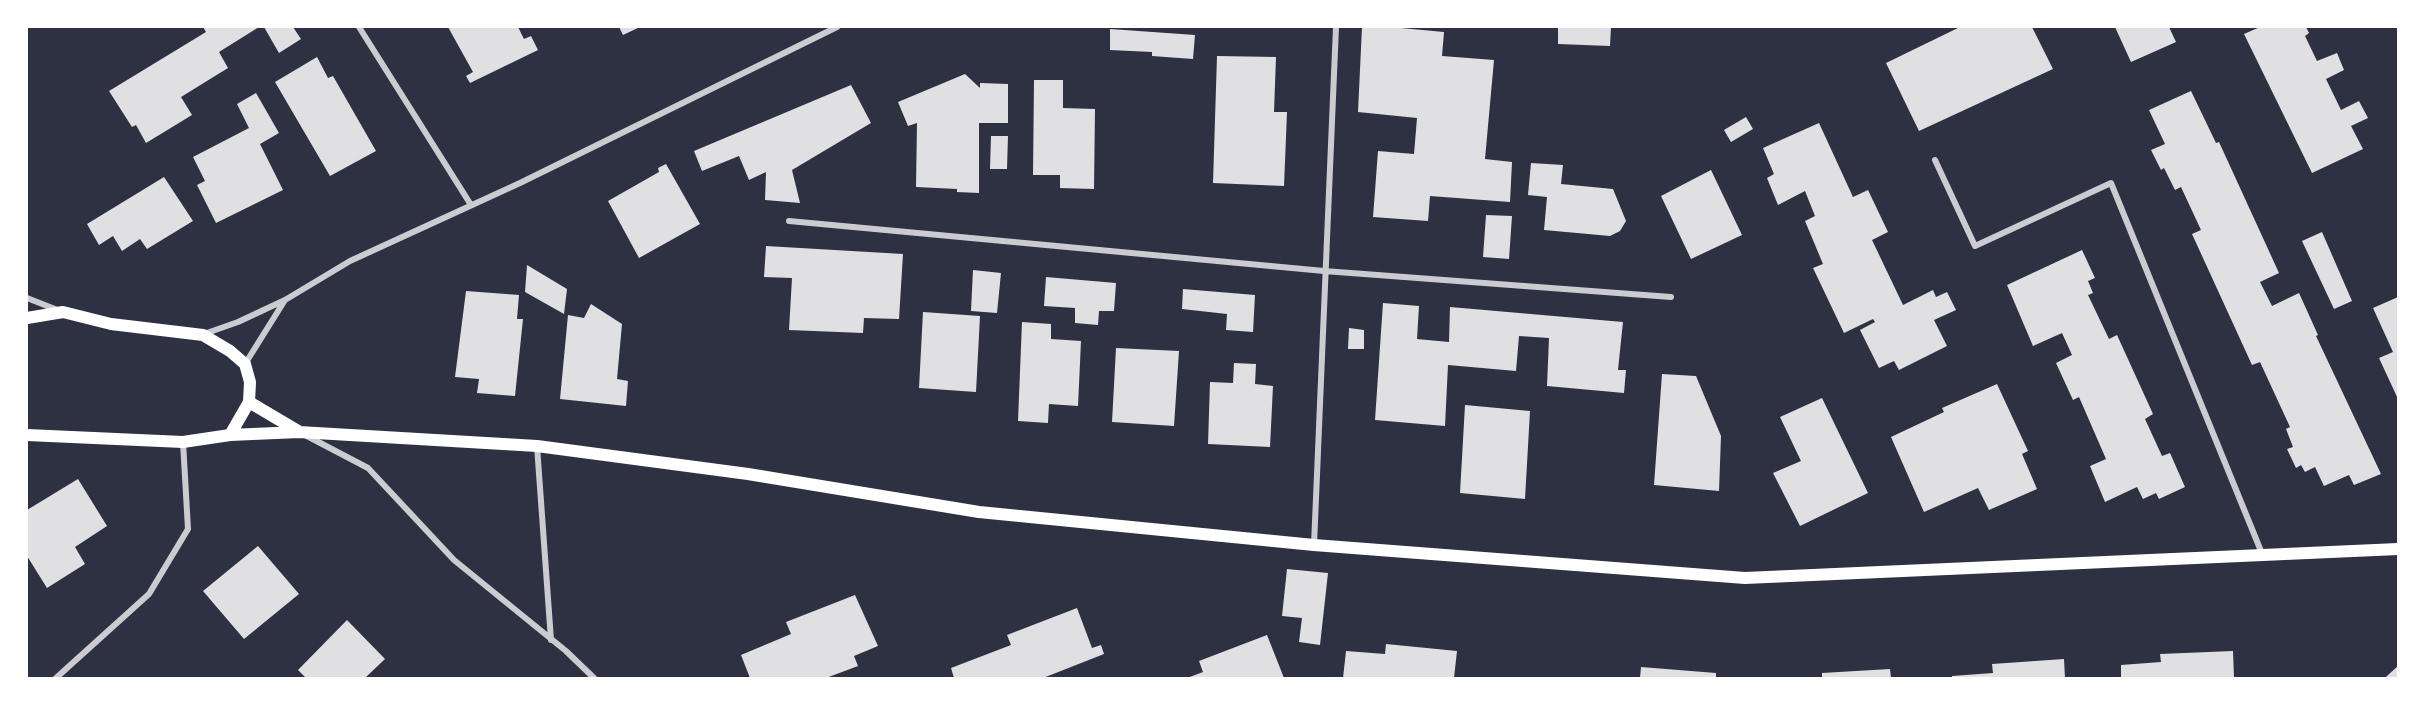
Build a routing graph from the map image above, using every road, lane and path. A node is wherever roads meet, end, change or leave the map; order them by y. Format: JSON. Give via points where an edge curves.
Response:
{"nodes":[{"id":1,"x":359,"y":27,"type":"edge"},
{"id":2,"x":837,"y":27,"type":"edge"},
{"id":3,"x":1336,"y":27,"type":"edge"},
{"id":4,"x":1935,"y":160,"type":"dead end"},
{"id":5,"x":471,"y":205,"type":"junction"},
{"id":6,"x":789,"y":221,"type":"dead end"},
{"id":7,"x":1324,"y":271,"type":"junction"},
{"id":8,"x":1671,"y":297,"type":"dead end"},
{"id":9,"x":27,"y":298,"type":"edge"},
{"id":10,"x":285,"y":300,"type":"junction"},
{"id":11,"x":63,"y":312,"type":"junction"},
{"id":12,"x":27,"y":318,"type":"edge"},
{"id":13,"x":203,"y":335,"type":"junction"},
{"id":14,"x":245,"y":364,"type":"junction"},
{"id":15,"x":249,"y":402,"type":"junction"},
{"id":16,"x":298,"y":432,"type":"junction"},
{"id":17,"x":27,"y":435,"type":"edge"},
{"id":18,"x":230,"y":435,"type":"junction"},
{"id":19,"x":183,"y":442,"type":"junction"},
{"id":20,"x":537,"y":446,"type":"junction"},
{"id":21,"x":1314,"y":545,"type":"junction"},
{"id":22,"x":2398,"y":549,"type":"edge"},
{"id":23,"x":2264,"y":556,"type":"junction"},
{"id":24,"x":550,"y":640,"type":"junction"},
{"id":25,"x":56,"y":678,"type":"edge"},
{"id":26,"x":594,"y":678,"type":"edge"}],
"edges":[{"from":1,"to":5,"type":"street"},
{"from":2,"to":5,"type":"street"},
{"from":3,"to":7,"type":"street"},
{"from":4,"to":23,"type":"street","via":[[1975,246],[2111,183]]},
{"from":5,"to":10,"type":"street","via":[[350,261]]},
{"from":6,"to":7,"type":"street"},
{"from":7,"to":8,"type":"street"},
{"from":7,"to":21,"type":"street"},
{"from":9,"to":11,"type":"street"},
{"from":10,"to":13,"type":"street"},
{"from":10,"to":14,"type":"street"},
{"from":11,"to":12,"type":"main road"},
{"from":11,"to":13,"type":"main road","via":[[111,324]]},
{"from":13,"to":14,"type":"main road"},
{"from":14,"to":15,"type":"main road","via":[[250,382]]},
{"from":15,"to":16,"type":"main road"},
{"from":15,"to":18,"type":"main road"},
{"from":16,"to":18,"type":"main road"},
{"from":16,"to":20,"type":"main road"},
{"from":16,"to":24,"type":"street","via":[[368,468],[454,560]]},
{"from":17,"to":19,"type":"main road"},
{"from":18,"to":19,"type":"main road"},
{"from":19,"to":25,"type":"street","via":[[188,529],[149,594]]},
{"from":20,"to":21,"type":"main road","via":[[748,474],[979,512]]},
{"from":20,"to":24,"type":"street"},
{"from":21,"to":23,"type":"main road","via":[[1745,578]]},
{"from":22,"to":23,"type":"main road"},
{"from":24,"to":26,"type":"street"}]}
